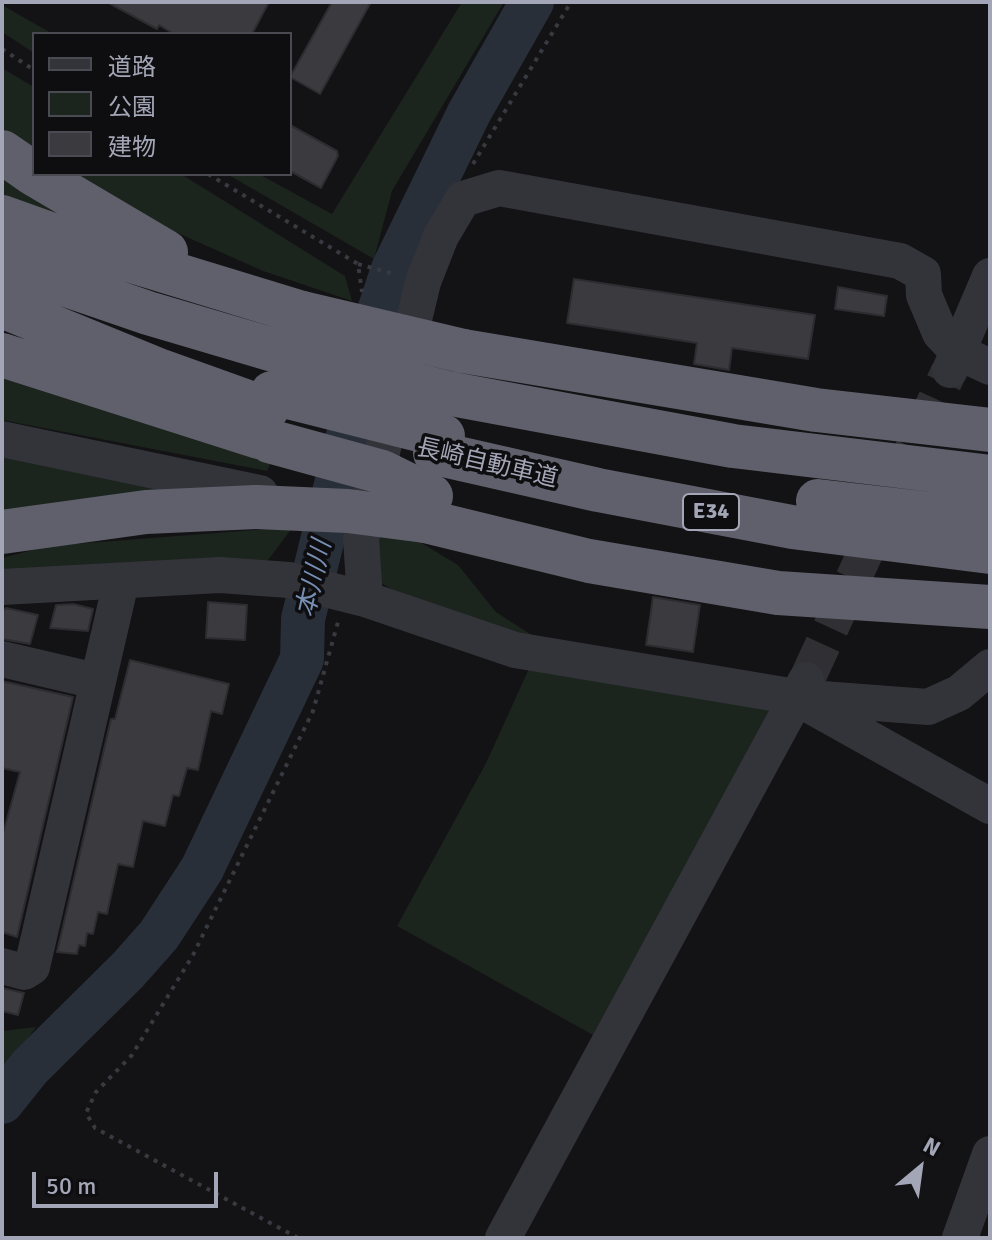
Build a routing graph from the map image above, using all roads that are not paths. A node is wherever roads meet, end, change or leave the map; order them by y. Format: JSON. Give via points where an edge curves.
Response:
{"nodes":[{"id":1,"x":2,"y":152,"type":"edge"},
{"id":2,"x":32,"y":173,"type":"edge"},
{"id":3,"x":37,"y":176,"type":"edge"},
{"id":4,"x":2,"y":217,"type":"edge"},
{"id":5,"x":2,"y":263,"type":"edge"},
{"id":6,"x":990,"y":276,"type":"edge"},
{"id":7,"x":2,"y":306,"type":"edge"},
{"id":8,"x":303,"y":311,"type":"junction"},
{"id":9,"x":2,"y":355,"type":"edge"},
{"id":10,"x":966,"y":364,"type":"edge"},
{"id":11,"x":275,"y":399,"type":"junction"},
{"id":12,"x":990,"y":430,"type":"edge"},
{"id":13,"x":2,"y":439,"type":"edge"},
{"id":14,"x":439,"y":444,"type":"junction"},
{"id":15,"x":872,"y":465,"type":"junction"},
{"id":16,"x":990,"y":471,"type":"edge"},
{"id":17,"x":990,"y":477,"type":"edge"},
{"id":18,"x":258,"y":500,"type":"junction"},
{"id":19,"x":428,"y":509,"type":"junction"},
{"id":20,"x":990,"y":521,"type":"edge"},
{"id":21,"x":2,"y":532,"type":"edge"},
{"id":22,"x":882,"y":540,"type":"junction"},
{"id":23,"x":990,"y":552,"type":"edge"},
{"id":24,"x":990,"y":561,"type":"edge"},
{"id":25,"x":121,"y":582,"type":"junction"},
{"id":26,"x":2,"y":587,"type":"edge"},
{"id":27,"x":356,"y":596,"type":"junction"},
{"id":28,"x":990,"y":607,"type":"edge"},
{"id":29,"x":2,"y":659,"type":"edge"},
{"id":30,"x":990,"y":667,"type":"edge"},
{"id":31,"x":96,"y":681,"type":"junction"},
{"id":32,"x":802,"y":687,"type":"junction"},
{"id":33,"x":990,"y":806,"type":"edge"},
{"id":34,"x":2,"y":966,"type":"edge"},
{"id":35,"x":990,"y":1154,"type":"edge"},
{"id":36,"x":503,"y":1238,"type":"edge"},
{"id":37,"x":960,"y":1238,"type":"edge"}],
"edges":[{"from":1,"to":2,"type":"highway"},
{"from":3,"to":8,"type":"highway","via":[[163,250]]},
{"from":4,"to":8,"type":"highway"},
{"from":5,"to":11,"type":"highway","via":[[148,313]]},
{"from":6,"to":10,"type":"street"},
{"from":7,"to":11,"type":"highway"},
{"from":8,"to":12,"type":"highway","bridge":true,"via":[[463,351],[816,410]]},
{"from":9,"to":11,"type":"highway"},
{"from":10,"to":27,"type":"street","via":[[940,333],[924,295],[923,274],[900,261],[499,188],[463,199],[423,282],[361,539]]},
{"from":11,"to":14,"type":"highway","bridge":true},
{"from":11,"to":15,"type":"highway","bridge":true,"via":[[452,394],[584,421]]},
{"from":11,"to":19,"type":"highway","bridge":true},
{"from":13,"to":18,"type":"street"},
{"from":14,"to":20,"type":"highway"},
{"from":14,"to":22,"type":"highway","name":"長崎自動車道","number":"E34","via":[[693,509]]},
{"from":15,"to":16,"type":"highway"},
{"from":15,"to":17,"type":"highway"},
{"from":18,"to":19,"type":"highway","bridge":true,"via":[[348,511]]},
{"from":18,"to":21,"type":"highway"},
{"from":19,"to":28,"type":"highway","via":[[559,554],[778,593]]},
{"from":22,"to":23,"type":"highway","name":"長崎自動車道","number":"E34"},
{"from":22,"to":24,"type":"highway"},
{"from":25,"to":26,"type":"street"},
{"from":25,"to":27,"type":"street","via":[[220,575],[289,580]]},
{"from":25,"to":31,"type":"street"},
{"from":27,"to":32,"type":"street","via":[[515,650]]},
{"from":29,"to":31,"type":"street"},
{"from":30,"to":32,"type":"street","via":[[959,693],[928,707]]},
{"from":31,"to":34,"type":"street","via":[[32,967],[24,972]]},
{"from":32,"to":33,"type":"street"},
{"from":32,"to":36,"type":"street"},
{"from":35,"to":37,"type":"street"}]}
